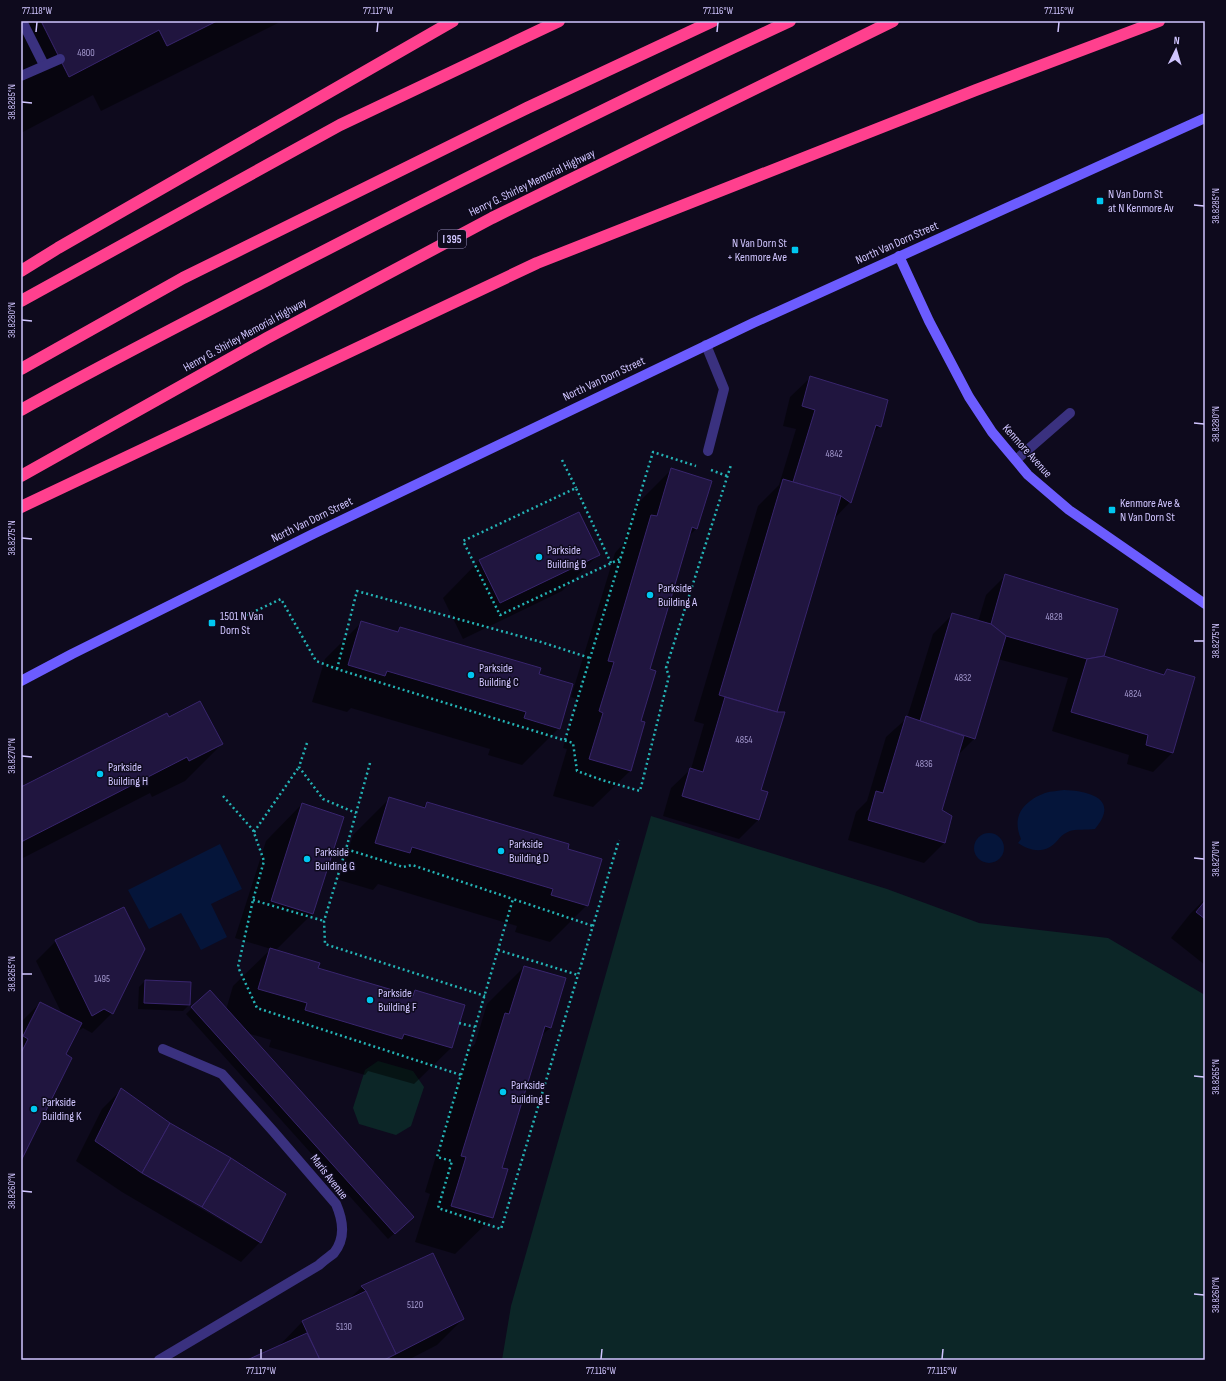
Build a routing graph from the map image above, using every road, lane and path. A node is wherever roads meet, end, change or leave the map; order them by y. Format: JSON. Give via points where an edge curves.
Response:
{"nodes":[{"id":1,"x":22,"y":21,"type":"edge"},
{"id":2,"x":453,"y":21,"type":"edge"},
{"id":3,"x":559,"y":21,"type":"edge"},
{"id":4,"x":713,"y":21,"type":"edge"},
{"id":5,"x":790,"y":21,"type":"edge"},
{"id":6,"x":893,"y":21,"type":"edge"},
{"id":7,"x":1159,"y":21,"type":"edge"},
{"id":8,"x":60,"y":59,"type":"dead end"},
{"id":9,"x":44,"y":65,"type":"junction"},
{"id":10,"x":21,"y":76,"type":"edge"},
{"id":11,"x":1205,"y":118,"type":"edge"},
{"id":12,"x":899,"y":256,"type":"junction"},
{"id":13,"x":21,"y":271,"type":"edge"},
{"id":14,"x":21,"y":301,"type":"edge"},
{"id":15,"x":706,"y":345,"type":"junction"},
{"id":16,"x":21,"y":370,"type":"edge"},
{"id":17,"x":21,"y":410,"type":"edge"},
{"id":18,"x":1070,"y":413,"type":"dead end"},
{"id":19,"x":708,"y":451,"type":"dead end"},
{"id":20,"x":562,"y":460,"type":"dead end"},
{"id":21,"x":1016,"y":460,"type":"junction"},
{"id":22,"x":731,"y":465,"type":"dead end"},
{"id":23,"x":698,"y":466,"type":"dead end"},
{"id":24,"x":712,"y":470,"type":"dead end"},
{"id":25,"x":21,"y":476,"type":"edge"},
{"id":26,"x":727,"y":476,"type":"junction"},
{"id":27,"x":576,"y":488,"type":"junction"},
{"id":28,"x":21,"y":507,"type":"edge"},
{"id":29,"x":620,"y":558,"type":"junction"},
{"id":30,"x":611,"y":563,"type":"dead end"},
{"id":31,"x":1205,"y":604,"type":"edge"},
{"id":32,"x":247,"y":615,"type":"dead end"},
{"id":33,"x":590,"y":658,"type":"junction"},
{"id":34,"x":337,"y":669,"type":"junction"},
{"id":35,"x":21,"y":681,"type":"edge"},
{"id":36,"x":565,"y":740,"type":"junction"},
{"id":37,"x":307,"y":743,"type":"dead end"},
{"id":38,"x":370,"y":763,"type":"dead end"},
{"id":39,"x":299,"y":767,"type":"junction"},
{"id":40,"x":223,"y":796,"type":"dead end"},
{"id":41,"x":356,"y":813,"type":"junction"},
{"id":42,"x":254,"y":833,"type":"junction"},
{"id":43,"x":620,"y":840,"type":"dead end"},
{"id":44,"x":346,"y":849,"type":"junction"},
{"id":45,"x":513,"y":899,"type":"junction"},
{"id":46,"x":253,"y":900,"type":"junction"},
{"id":47,"x":324,"y":921,"type":"junction"},
{"id":48,"x":593,"y":926,"type":"junction"},
{"id":49,"x":498,"y":950,"type":"junction"},
{"id":50,"x":578,"y":975,"type":"junction"},
{"id":51,"x":484,"y":996,"type":"junction"},
{"id":52,"x":459,"y":1023,"type":"dead end"},
{"id":53,"x":475,"y":1027,"type":"junction"},
{"id":54,"x":163,"y":1050,"type":"dead end"},
{"id":55,"x":461,"y":1075,"type":"junction"},
{"id":56,"x":159,"y":1360,"type":"edge"}],
"edges":[{"from":1,"to":9,"type":"street"},
{"from":2,"to":13,"type":"highway"},
{"from":3,"to":14,"type":"highway","via":[[340,124]]},
{"from":4,"to":16,"type":"highway","via":[[527,108],[183,278]]},
{"from":5,"to":17,"type":"highway","via":[[485,167],[114,359]]},
{"from":6,"to":25,"type":"highway","name":"Henry G. Shirley Memorial Highway","number":"I 395","via":[[492,218],[267,338]]},
{"from":7,"to":28,"type":"highway","via":[[976,90],[537,263]]},
{"from":8,"to":9,"type":"street"},
{"from":9,"to":10,"type":"street"},
{"from":11,"to":12,"type":"main road","name":"North Van Dorn Street"},
{"from":12,"to":15,"type":"main road","name":"North Van Dorn Street"},
{"from":12,"to":21,"type":"main road","name":"Kenmore Avenue","via":[[929,321],[969,397],[992,432]]},
{"from":15,"to":19,"type":"street","via":[[724,388]]},
{"from":15,"to":35,"type":"main road","name":"North Van Dorn Street","via":[[313,534]]},
{"from":18,"to":21,"type":"street"},
{"from":20,"to":27,"type":"path"},
{"from":21,"to":31,"type":"main road","name":"Kenmore Avenue","via":[[1028,475],[1069,510]]},
{"from":22,"to":26,"type":"path"},
{"from":23,"to":29,"type":"path","via":[[653,452]]},
{"from":24,"to":26,"type":"path"},
{"from":26,"to":36,"type":"path","via":[[666,668],[669,676],[640,791],[577,771],[573,743]]},
{"from":27,"to":29,"type":"path","via":[[463,541],[500,615]]},
{"from":27,"to":30,"type":"path"},
{"from":29,"to":33,"type":"path"},
{"from":32,"to":34,"type":"path","via":[[282,599],[316,661]]},
{"from":33,"to":34,"type":"path","via":[[357,591]]},
{"from":33,"to":36,"type":"path"},
{"from":34,"to":36,"type":"path"},
{"from":37,"to":39,"type":"path"},
{"from":38,"to":41,"type":"path"},
{"from":39,"to":41,"type":"path","via":[[323,799]]},
{"from":39,"to":42,"type":"path"},
{"from":40,"to":42,"type":"path"},
{"from":41,"to":44,"type":"path"},
{"from":42,"to":46,"type":"path","via":[[264,861]]},
{"from":43,"to":48,"type":"path"},
{"from":44,"to":45,"type":"path","via":[[403,867],[412,865]]},
{"from":44,"to":47,"type":"path"},
{"from":45,"to":48,"type":"path"},
{"from":45,"to":49,"type":"path"},
{"from":46,"to":47,"type":"path"},
{"from":46,"to":55,"type":"path","via":[[238,967],[257,1008]]},
{"from":47,"to":51,"type":"path","via":[[324,944]]},
{"from":48,"to":50,"type":"path"},
{"from":49,"to":50,"type":"path"},
{"from":49,"to":51,"type":"path"},
{"from":50,"to":55,"type":"path","via":[[501,1229],[438,1208],[452,1161],[437,1157]]},
{"from":51,"to":53,"type":"path"},
{"from":52,"to":53,"type":"path"},
{"from":53,"to":55,"type":"path"},
{"from":54,"to":56,"type":"street","name":"Maris Avenue","via":[[222,1074],[274,1130],[336,1204],[342,1217],[343,1228],[334,1252],[319,1265]]}]}
